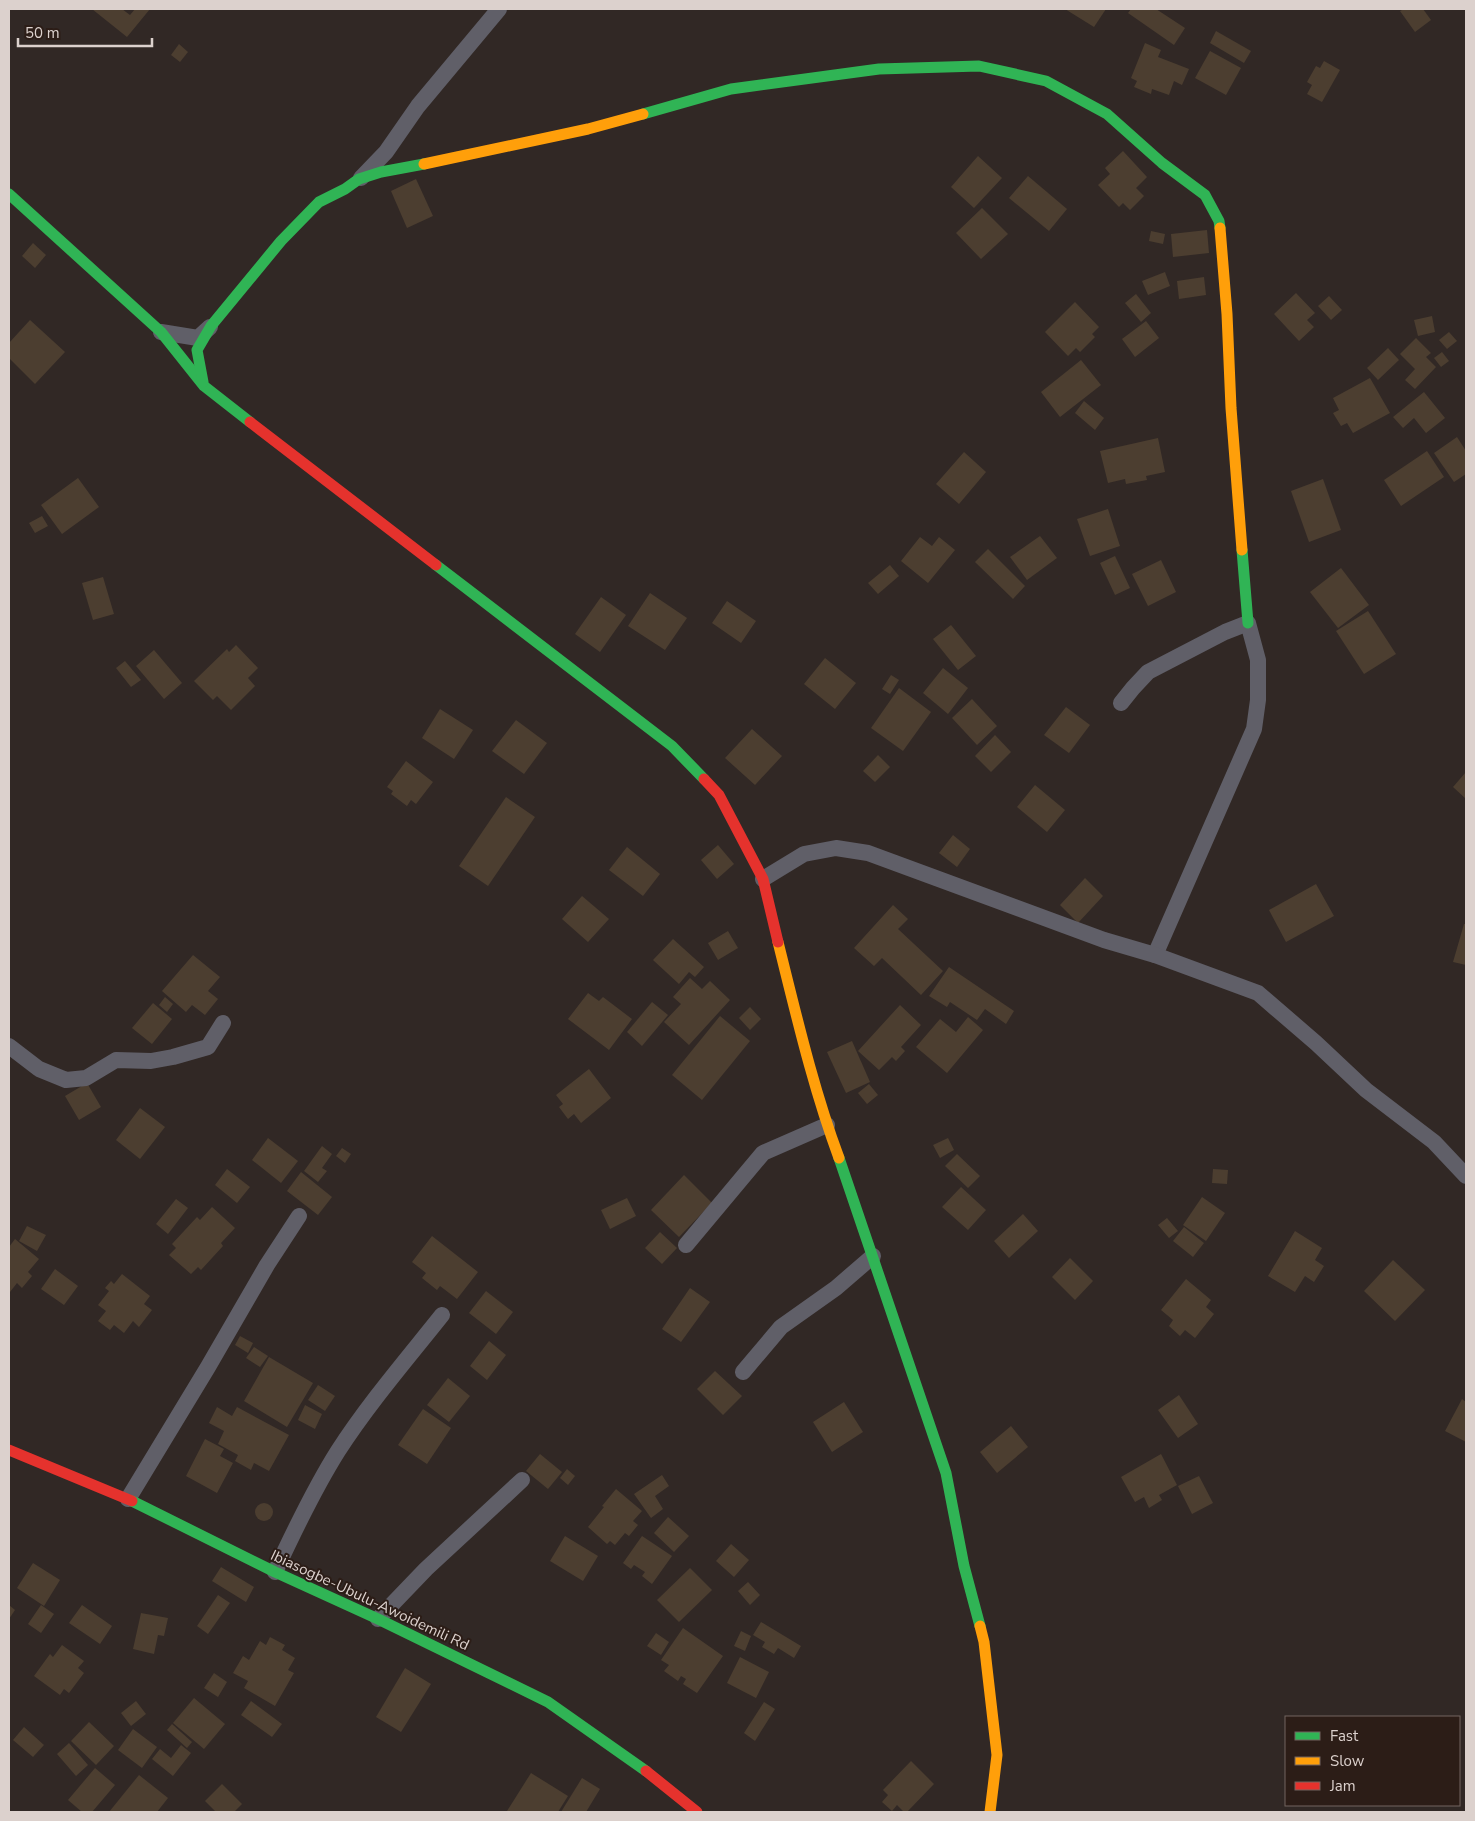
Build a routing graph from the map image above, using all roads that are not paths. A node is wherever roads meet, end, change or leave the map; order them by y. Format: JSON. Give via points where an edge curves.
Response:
{"nodes":[{"id":1,"x":499,"y":9,"type":"edge"},
{"id":2,"x":359,"y":179,"type":"junction"},
{"id":3,"x":9,"y":194,"type":"edge"},
{"id":4,"x":211,"y":326,"type":"junction"},
{"id":5,"x":161,"y":332,"type":"junction"},
{"id":6,"x":204,"y":386,"type":"junction"},
{"id":7,"x":1248,"y":623,"type":"junction"},
{"id":8,"x":1121,"y":704,"type":"dead end"},
{"id":9,"x":763,"y":879,"type":"junction"},
{"id":10,"x":1155,"y":955,"type":"junction"},
{"id":11,"x":223,"y":1023,"type":"dead end"},
{"id":12,"x":9,"y":1046,"type":"edge"},
{"id":13,"x":827,"y":1125,"type":"junction"},
{"id":14,"x":1466,"y":1176,"type":"edge"},
{"id":15,"x":299,"y":1216,"type":"dead end"},
{"id":16,"x":686,"y":1245,"type":"dead end"},
{"id":17,"x":873,"y":1256,"type":"junction"},
{"id":18,"x":442,"y":1315,"type":"dead end"},
{"id":19,"x":743,"y":1372,"type":"dead end"},
{"id":20,"x":9,"y":1450,"type":"edge"},
{"id":21,"x":522,"y":1480,"type":"dead end"},
{"id":22,"x":128,"y":1498,"type":"junction"},
{"id":23,"x":275,"y":1572,"type":"junction"},
{"id":24,"x":378,"y":1619,"type":"junction"},
{"id":25,"x":697,"y":1812,"type":"edge"},
{"id":26,"x":990,"y":1812,"type":"edge"}],
"edges":[{"from":1,"to":2,"type":"street","via":[[418,106],[386,152]]},
{"from":2,"to":4,"type":"street","via":[[319,202],[281,241]]},
{"from":2,"to":7,"type":"street","via":[[588,129],[740,88],[880,69],[979,66],[1046,81],[1107,114],[1162,163],[1205,195],[1219,221]]},
{"from":3,"to":5,"type":"street"},
{"from":4,"to":5,"type":"street","via":[[198,338]]},
{"from":4,"to":6,"type":"street","via":[[197,350]]},
{"from":5,"to":6,"type":"street"},
{"from":6,"to":9,"type":"street","via":[[672,746],[718,795]]},
{"from":7,"to":8,"type":"street","via":[[1148,672]]},
{"from":7,"to":10,"type":"street","via":[[1258,660],[1254,729]]},
{"from":9,"to":10,"type":"street","via":[[804,854],[836,848],[868,853],[1104,940]]},
{"from":9,"to":13,"type":"street"},
{"from":10,"to":14,"type":"street","via":[[1258,993],[1366,1090],[1434,1142]]},
{"from":11,"to":12,"type":"street","via":[[208,1047],[151,1061],[116,1060],[86,1078],[66,1080],[38,1069]]},
{"from":13,"to":16,"type":"street","via":[[763,1152]]},
{"from":13,"to":17,"type":"street"},
{"from":15,"to":22,"type":"street"},
{"from":17,"to":19,"type":"street","via":[[836,1288],[781,1326]]},
{"from":17,"to":26,"type":"street","via":[[946,1473],[964,1566],[984,1642],[997,1755]]},
{"from":18,"to":23,"type":"street","via":[[366,1410],[338,1451],[304,1509]]},
{"from":20,"to":22,"type":"street","name":"Ibiasogbe-Ubulu-Awoidemili Rd"},
{"from":21,"to":24,"type":"street","via":[[426,1568]]},
{"from":22,"to":23,"type":"street","name":"Ibiasogbe-Ubulu-Awoidemili Rd"},
{"from":23,"to":24,"type":"street","name":"Ibiasogbe-Ubulu-Awoidemili Rd"},
{"from":24,"to":25,"type":"street","name":"Ibiasogbe-Ubulu-Awoidemili Rd","via":[[548,1702],[645,1770]]}]}
